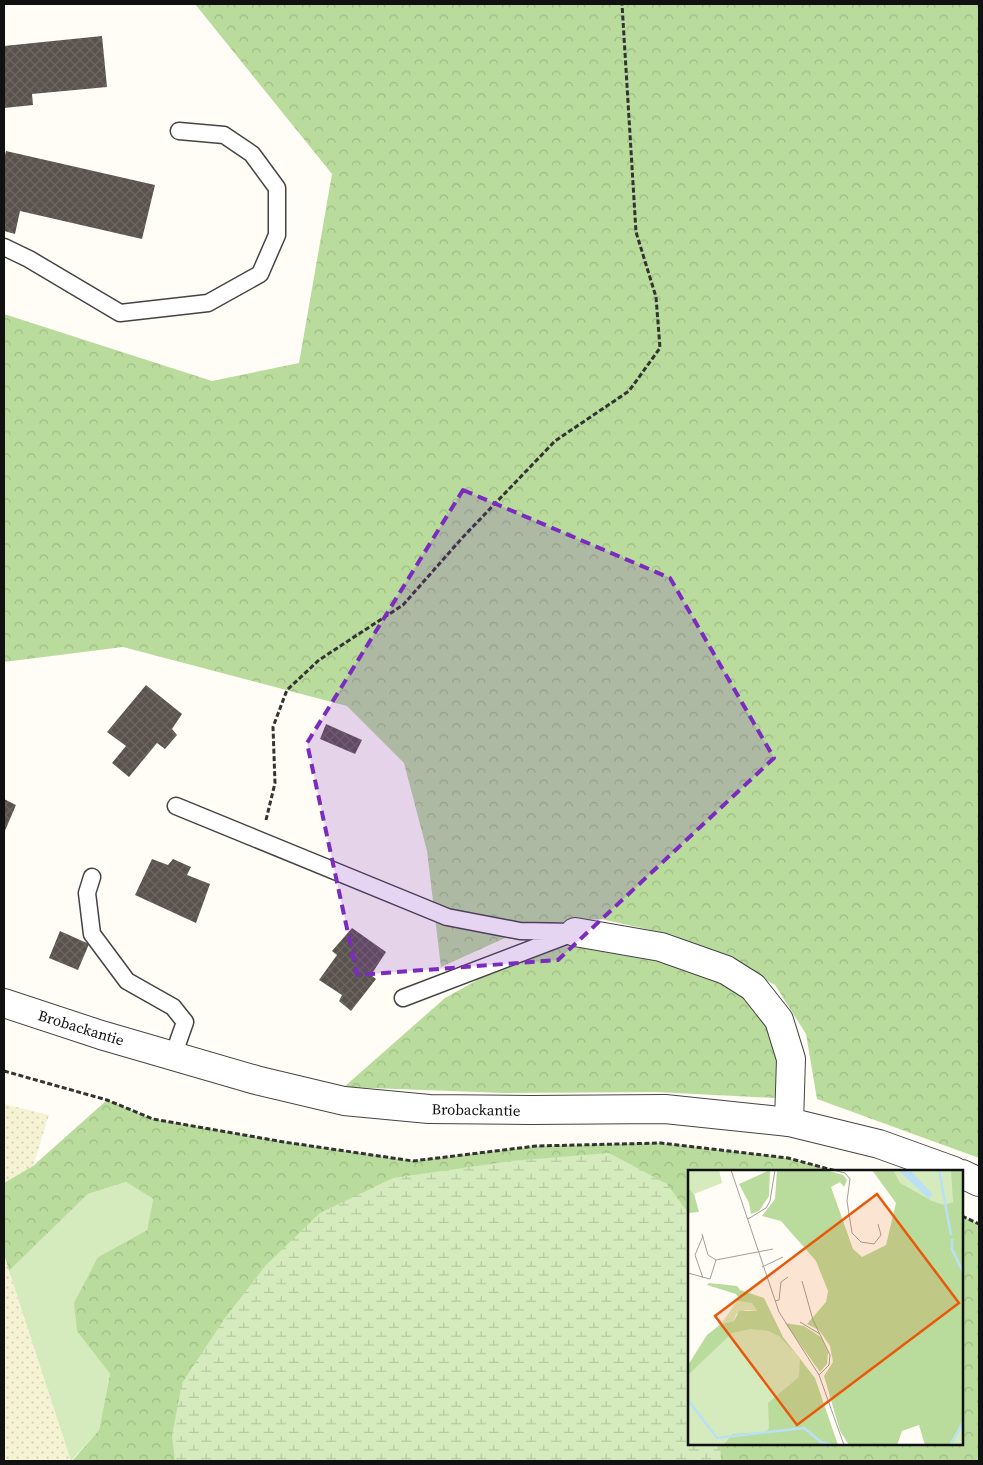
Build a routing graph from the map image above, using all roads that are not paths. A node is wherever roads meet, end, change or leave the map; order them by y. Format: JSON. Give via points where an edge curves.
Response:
{"nodes":[{"id":1,"x":179,"y":131,"type":"dead end"},
{"id":2,"x":4,"y":247,"type":"edge"},
{"id":3,"x":176,"y":806,"type":"dead end"},
{"id":4,"x":92,"y":876,"type":"dead end"},
{"id":5,"x":575,"y":932,"type":"junction"},
{"id":6,"x":403,"y":998,"type":"dead end"},
{"id":7,"x":4,"y":1004,"type":"edge"},
{"id":8,"x":173,"y":1056,"type":"junction"},
{"id":9,"x":789,"y":1122,"type":"junction"},
{"id":10,"x":951,"y":1170,"type":"edge"},
{"id":11,"x":963,"y":1174,"type":"edge"},
{"id":12,"x":979,"y":1182,"type":"edge"}],
"edges":[{"from":1,"to":2,"type":"lane","via":[[224,135],[252,154],[277,188],[277,235],[260,274],[208,303],[120,313]]},
{"from":3,"to":5,"type":"lane","via":[[447,917],[520,931]]},
{"from":4,"to":8,"type":"lane","via":[[87,893],[92,934],[127,981],[174,1006],[185,1022]]},
{"from":5,"to":6,"type":"lane"},
{"from":5,"to":9,"type":"street","via":[[661,947],[726,970],[754,987],[779,1020],[791,1059]]},
{"from":7,"to":8,"type":"street","name":"Brobackantie"},
{"from":8,"to":9,"type":"street","name":"Brobackantie","via":[[344,1101],[429,1109],[666,1109]]},
{"from":9,"to":10,"type":"street","name":"Brobackantie","via":[[879,1144]]},
{"from":11,"to":12,"type":"street"}]}
